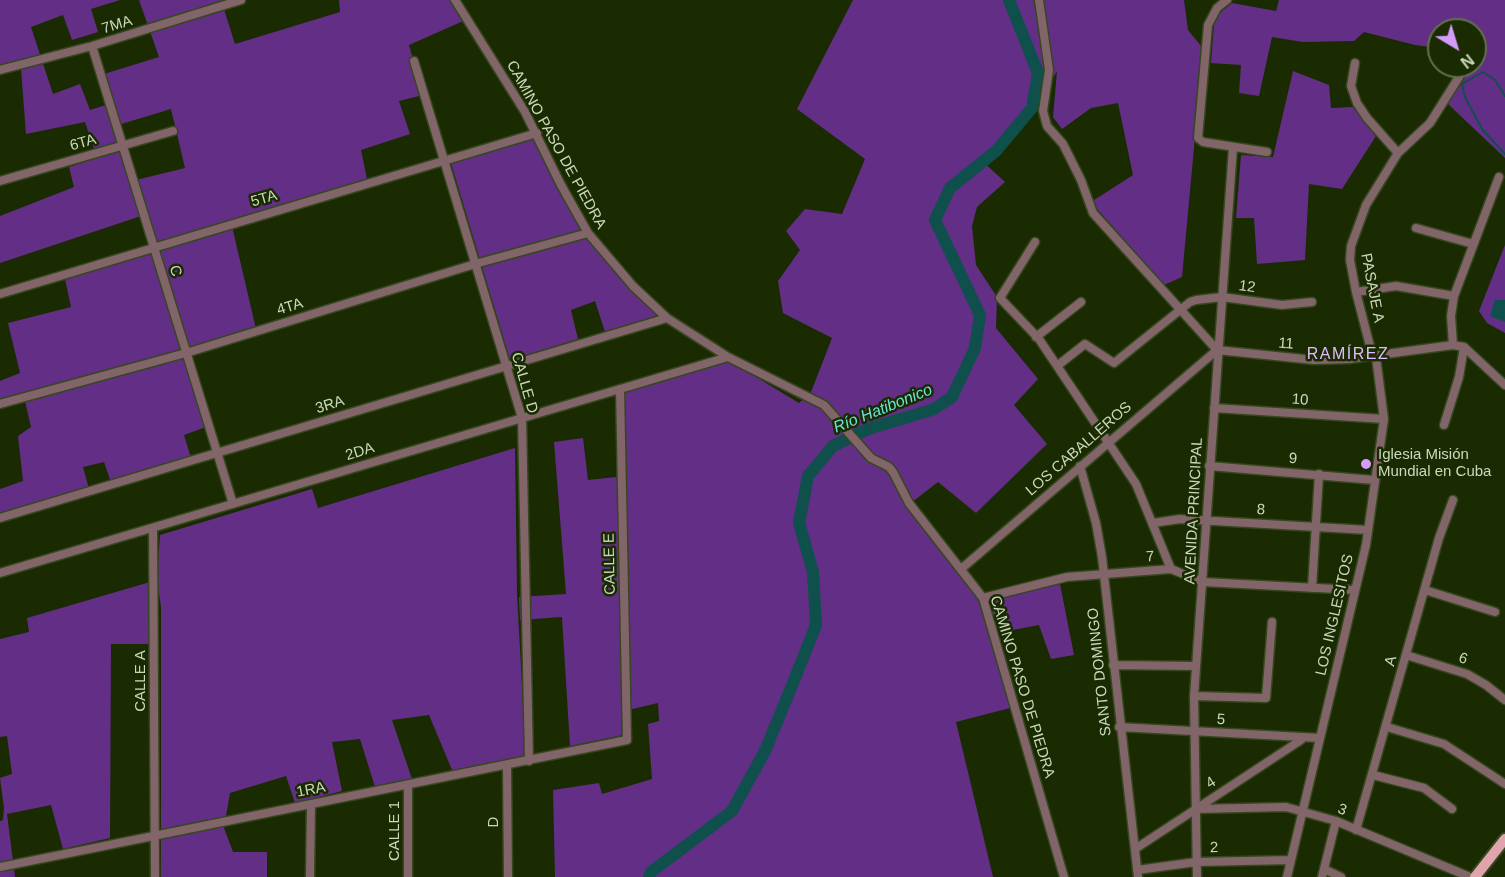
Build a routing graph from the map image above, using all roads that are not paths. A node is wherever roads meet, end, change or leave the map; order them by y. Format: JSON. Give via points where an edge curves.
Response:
{"nodes":[{"id":1,"x":242,"y":0,"type":"edge"},
{"id":2,"x":455,"y":0,"type":"edge"},
{"id":3,"x":1039,"y":0,"type":"edge"},
{"id":4,"x":1227,"y":0,"type":"edge"},
{"id":5,"x":92,"y":46,"type":"junction"},
{"id":6,"x":414,"y":61,"type":"dead end"},
{"id":7,"x":1355,"y":63,"type":"dead end"},
{"id":8,"x":0,"y":70,"type":"edge"},
{"id":9,"x":1458,"y":78,"type":"edge"},
{"id":10,"x":173,"y":131,"type":"dead end"},
{"id":11,"x":537,"y":133,"type":"junction"},
{"id":12,"x":123,"y":146,"type":"junction"},
{"id":13,"x":1233,"y":147,"type":"junction"},
{"id":14,"x":1268,"y":152,"type":"dead end"},
{"id":15,"x":1398,"y":153,"type":"junction"},
{"id":16,"x":444,"y":161,"type":"junction"},
{"id":17,"x":1499,"y":177,"type":"dead end"},
{"id":18,"x":0,"y":181,"type":"edge"},
{"id":19,"x":1416,"y":228,"type":"dead end"},
{"id":20,"x":588,"y":233,"type":"junction"},
{"id":21,"x":1035,"y":242,"type":"dead end"},
{"id":22,"x":1473,"y":244,"type":"junction"},
{"id":23,"x":153,"y":246,"type":"junction"},
{"id":24,"x":475,"y":264,"type":"junction"},
{"id":25,"x":1356,"y":292,"type":"junction"},
{"id":26,"x":0,"y":294,"type":"edge"},
{"id":27,"x":1454,"y":296,"type":"junction"},
{"id":28,"x":1222,"y":297,"type":"junction"},
{"id":29,"x":1081,"y":302,"type":"dead end"},
{"id":30,"x":1312,"y":302,"type":"dead end"},
{"id":31,"x":1181,"y":309,"type":"junction"},
{"id":32,"x":667,"y":318,"type":"junction"},
{"id":33,"x":1036,"y":337,"type":"junction"},
{"id":34,"x":1459,"y":346,"type":"junction"},
{"id":35,"x":1217,"y":350,"type":"junction"},
{"id":36,"x":186,"y":353,"type":"junction"},
{"id":37,"x":728,"y":357,"type":"junction"},
{"id":38,"x":1376,"y":357,"type":"junction"},
{"id":39,"x":506,"y":366,"type":"junction"},
{"id":40,"x":1057,"y":366,"type":"junction"},
{"id":41,"x":1505,"y":385,"type":"edge"},
{"id":42,"x":620,"y":389,"type":"junction"},
{"id":43,"x":0,"y":404,"type":"edge"},
{"id":44,"x":1214,"y":408,"type":"junction"},
{"id":45,"x":522,"y":418,"type":"junction"},
{"id":46,"x":1384,"y":419,"type":"junction"},
{"id":47,"x":1444,"y":424,"type":"dead end"},
{"id":48,"x":1106,"y":443,"type":"junction"},
{"id":49,"x":216,"y":453,"type":"junction"},
{"id":50,"x":1080,"y":466,"type":"junction"},
{"id":51,"x":1209,"y":466,"type":"junction"},
{"id":52,"x":1319,"y":474,"type":"junction"},
{"id":53,"x":1374,"y":480,"type":"junction"},
{"id":54,"x":1453,"y":500,"type":"dead end"},
{"id":55,"x":233,"y":504,"type":"junction"},
{"id":56,"x":0,"y":518,"type":"edge"},
{"id":57,"x":1206,"y":520,"type":"junction"},
{"id":58,"x":1153,"y":523,"type":"junction"},
{"id":59,"x":1315,"y":527,"type":"junction"},
{"id":60,"x":153,"y":528,"type":"junction"},
{"id":61,"x":1368,"y":530,"type":"junction"},
{"id":62,"x":961,"y":569,"type":"junction"},
{"id":63,"x":1171,"y":569,"type":"junction"},
{"id":64,"x":0,"y":573,"type":"edge"},
{"id":65,"x":1103,"y":574,"type":"junction"},
{"id":66,"x":1203,"y":582,"type":"junction"},
{"id":67,"x":1312,"y":588,"type":"junction"},
{"id":68,"x":1355,"y":590,"type":"junction"},
{"id":69,"x":1425,"y":590,"type":"junction"},
{"id":70,"x":983,"y":598,"type":"junction"},
{"id":71,"x":1495,"y":612,"type":"dead end"},
{"id":72,"x":1272,"y":622,"type":"dead end"},
{"id":73,"x":1406,"y":655,"type":"junction"},
{"id":74,"x":1113,"y":665,"type":"junction"},
{"id":75,"x":1196,"y":666,"type":"junction"},
{"id":76,"x":1194,"y":696,"type":"junction"},
{"id":77,"x":1505,"y":700,"type":"edge"},
{"id":78,"x":1119,"y":727,"type":"junction"},
{"id":79,"x":1387,"y":727,"type":"junction"},
{"id":80,"x":1194,"y":731,"type":"junction"},
{"id":81,"x":1320,"y":738,"type":"junction"},
{"id":82,"x":1302,"y":739,"type":"junction"},
{"id":83,"x":627,"y":740,"type":"joint"},
{"id":84,"x":530,"y":761,"type":"junction"},
{"id":85,"x":507,"y":766,"type":"junction"},
{"id":86,"x":1373,"y":776,"type":"junction"},
{"id":87,"x":1505,"y":784,"type":"edge"},
{"id":88,"x":408,"y":786,"type":"junction"},
{"id":89,"x":311,"y":804,"type":"junction"},
{"id":90,"x":1196,"y":809,"type":"junction"},
{"id":91,"x":1452,"y":809,"type":"dead end"},
{"id":92,"x":1302,"y":811,"type":"junction"},
{"id":93,"x":1336,"y":822,"type":"junction"},
{"id":94,"x":1356,"y":830,"type":"junction"},
{"id":95,"x":155,"y":834,"type":"junction"},
{"id":96,"x":1505,"y":839,"type":"edge"},
{"id":97,"x":1135,"y":849,"type":"junction"},
{"id":98,"x":1291,"y":860,"type":"junction"},
{"id":99,"x":1196,"y":862,"type":"junction"},
{"id":100,"x":0,"y":867,"type":"edge"},
{"id":101,"x":1137,"y":873,"type":"edge"},
{"id":102,"x":1323,"y":873,"type":"edge"},
{"id":103,"x":155,"y":877,"type":"edge"},
{"id":104,"x":310,"y":877,"type":"edge"},
{"id":105,"x":408,"y":877,"type":"edge"},
{"id":106,"x":508,"y":877,"type":"edge"},
{"id":107,"x":1064,"y":877,"type":"edge"},
{"id":108,"x":1197,"y":877,"type":"edge"},
{"id":109,"x":1287,"y":877,"type":"edge"},
{"id":110,"x":1341,"y":877,"type":"edge"},
{"id":111,"x":1470,"y":877,"type":"edge"},
{"id":112,"x":1475,"y":877,"type":"edge"}],
"edges":[{"from":1,"to":5,"type":"street","name":"7MA"},
{"from":2,"to":11,"type":"street","name":"CAMINO PASO DE PIEDRA"},
{"from":3,"to":31,"type":"street","via":[[1049,70],[1043,111],[1047,126],[1063,144],[1093,213]]},
{"from":4,"to":13,"type":"street","via":[[1217,8],[1208,25],[1198,138]]},
{"from":5,"to":8,"type":"street","name":"7MA"},
{"from":5,"to":12,"type":"street","name":"C"},
{"from":6,"to":16,"type":"street","name":"CALLE D"},
{"from":7,"to":15,"type":"street","via":[[1351,86],[1357,103]]},
{"from":9,"to":15,"type":"street","name":"PASAJE A","via":[[1430,123]]},
{"from":10,"to":12,"type":"street","name":"6TA"},
{"from":11,"to":16,"type":"street","name":"5TA"},
{"from":11,"to":20,"type":"street","name":"CAMINO PASO DE PIEDRA"},
{"from":12,"to":18,"type":"street","name":"6TA"},
{"from":12,"to":23,"type":"street","name":"C"},
{"from":13,"to":14,"type":"street"},
{"from":13,"to":28,"type":"street","name":"AVENIDA PRINCIPAL"},
{"from":15,"to":25,"type":"street","name":"PASAJE A","via":[[1366,205],[1351,246]]},
{"from":16,"to":23,"type":"street","name":"5TA"},
{"from":16,"to":24,"type":"street","name":"CALLE D"},
{"from":17,"to":22,"type":"street"},
{"from":19,"to":22,"type":"street"},
{"from":20,"to":24,"type":"street","name":"4TA"},
{"from":20,"to":32,"type":"street","name":"CAMINO PASO DE PIEDRA","via":[[633,286]]},
{"from":21,"to":33,"type":"street","via":[[1000,298]]},
{"from":22,"to":27,"type":"street"},
{"from":23,"to":26,"type":"street","name":"5TA"},
{"from":23,"to":36,"type":"street","name":"C"},
{"from":24,"to":36,"type":"street","name":"4TA"},
{"from":24,"to":39,"type":"street","name":"CALLE D"},
{"from":25,"to":27,"type":"street","via":[[1396,286]]},
{"from":25,"to":38,"type":"street","name":"PASAJE A"},
{"from":27,"to":34,"type":"street","via":[[1451,316]]},
{"from":28,"to":30,"type":"street","name":"12","via":[[1282,305]]},
{"from":28,"to":31,"type":"street","name":"12","via":[[1196,300]]},
{"from":28,"to":35,"type":"street","name":"AVENIDA PRINCIPAL"},
{"from":29,"to":33,"type":"street"},
{"from":31,"to":35,"type":"street"},
{"from":31,"to":40,"type":"street","name":"12","via":[[1114,363],[1085,344]]},
{"from":32,"to":37,"type":"street","name":"CAMINO PASO DE PIEDRA"},
{"from":32,"to":39,"type":"street","name":"3RA"},
{"from":33,"to":40,"type":"street"},
{"from":34,"to":38,"type":"street","name":"11"},
{"from":34,"to":41,"type":"street"},
{"from":34,"to":47,"type":"street","via":[[1459,377]]},
{"from":35,"to":38,"type":"street","name":"11","via":[[1314,360]]},
{"from":35,"to":44,"type":"street","name":"AVENIDA PRINCIPAL"},
{"from":35,"to":48,"type":"street","name":"LOS CABALLEROS"},
{"from":36,"to":43,"type":"street","name":"4TA"},
{"from":36,"to":49,"type":"street","name":"C"},
{"from":37,"to":42,"type":"street","name":"2DA"},
{"from":37,"to":62,"type":"street","name":"CAMINO PASO DE PIEDRA","via":[[824,405],[871,458],[889,467],[909,503]]},
{"from":38,"to":46,"type":"street","name":"LOS INGLESITOS"},
{"from":39,"to":45,"type":"street","name":"CALLE D"},
{"from":39,"to":49,"type":"street","name":"3RA"},
{"from":40,"to":48,"type":"street"},
{"from":42,"to":45,"type":"street","name":"2DA"},
{"from":42,"to":83,"type":"street","name":"CALLE E"},
{"from":44,"to":46,"type":"street","name":"10"},
{"from":44,"to":51,"type":"street","name":"AVENIDA PRINCIPAL"},
{"from":45,"to":55,"type":"street","name":"2DA"},
{"from":45,"to":84,"type":"street","name":"CALLE D"},
{"from":46,"to":53,"type":"street","name":"LOS INGLESITOS"},
{"from":48,"to":50,"type":"street","name":"LOS CABALLEROS"},
{"from":48,"to":58,"type":"street","via":[[1136,484]]},
{"from":49,"to":55,"type":"street","name":"C"},
{"from":49,"to":56,"type":"street","name":"3RA"},
{"from":50,"to":62,"type":"street","name":"LOS CABALLEROS"},
{"from":50,"to":65,"type":"street","name":"SANTO DOMINGO","via":[[1096,523]]},
{"from":51,"to":52,"type":"street","name":"9"},
{"from":51,"to":57,"type":"street","name":"AVENIDA PRINCIPAL"},
{"from":52,"to":53,"type":"street","name":"9"},
{"from":52,"to":59,"type":"street"},
{"from":53,"to":61,"type":"street","name":"LOS INGLESITOS"},
{"from":54,"to":69,"type":"street","name":"A"},
{"from":55,"to":60,"type":"street","name":"2DA"},
{"from":57,"to":58,"type":"street","name":"8"},
{"from":57,"to":59,"type":"street","name":"8"},
{"from":57,"to":66,"type":"street","name":"AVENIDA PRINCIPAL"},
{"from":58,"to":63,"type":"street"},
{"from":59,"to":61,"type":"street","name":"8"},
{"from":59,"to":67,"type":"street"},
{"from":60,"to":64,"type":"street","name":"2DA"},
{"from":60,"to":95,"type":"street","name":"CALLE A"},
{"from":61,"to":68,"type":"street","name":"LOS INGLESITOS"},
{"from":62,"to":70,"type":"street","name":"CAMINO PASO DE PIEDRA"},
{"from":63,"to":65,"type":"street","name":"7"},
{"from":63,"to":66,"type":"street","name":"7"},
{"from":65,"to":70,"type":"street","name":"7","via":[[1067,577]]},
{"from":65,"to":74,"type":"street","name":"SANTO DOMINGO"},
{"from":66,"to":67,"type":"street","name":"7"},
{"from":66,"to":75,"type":"street","name":"AVENIDA PRINCIPAL"},
{"from":67,"to":68,"type":"street","name":"7"},
{"from":68,"to":81,"type":"street","name":"LOS INGLESITOS"},
{"from":69,"to":71,"type":"street"},
{"from":69,"to":73,"type":"street","name":"A"},
{"from":70,"to":107,"type":"street","name":"CAMINO PASO DE PIEDRA"},
{"from":72,"to":76,"type":"street","via":[[1266,698]]},
{"from":73,"to":77,"type":"street","name":"6","via":[[1467,674]]},
{"from":73,"to":79,"type":"street","name":"A"},
{"from":74,"to":75,"type":"street"},
{"from":74,"to":78,"type":"street","name":"SANTO DOMINGO"},
{"from":75,"to":76,"type":"street","name":"AVENIDA PRINCIPAL"},
{"from":76,"to":80,"type":"street","name":"AVENIDA PRINCIPAL"},
{"from":78,"to":80,"type":"street","name":"5"},
{"from":78,"to":97,"type":"street","name":"SANTO DOMINGO"},
{"from":79,"to":86,"type":"street","name":"A"},
{"from":79,"to":87,"type":"street","via":[[1444,744]]},
{"from":80,"to":82,"type":"street","name":"5"},
{"from":80,"to":90,"type":"street","name":"AVENIDA PRINCIPAL"},
{"from":81,"to":82,"type":"street","name":"5"},
{"from":81,"to":92,"type":"street","name":"LOS INGLESITOS"},
{"from":82,"to":90,"type":"street","name":"4"},
{"from":83,"to":84,"type":"street","name":"1RA"},
{"from":84,"to":85,"type":"street","name":"1RA"},
{"from":85,"to":88,"type":"street","name":"1RA"},
{"from":85,"to":106,"type":"street","name":"D"},
{"from":86,"to":91,"type":"street","via":[[1424,788]]},
{"from":86,"to":94,"type":"street","name":"A"},
{"from":88,"to":89,"type":"street","name":"1RA"},
{"from":88,"to":105,"type":"street","name":"CALLE 1"},
{"from":89,"to":95,"type":"street","name":"1RA"},
{"from":89,"to":104,"type":"street"},
{"from":90,"to":92,"type":"street","name":"3","via":[[1286,807]]},
{"from":90,"to":97,"type":"street","name":"4"},
{"from":90,"to":99,"type":"street","name":"AVENIDA PRINCIPAL"},
{"from":92,"to":93,"type":"street","name":"3"},
{"from":92,"to":98,"type":"street","name":"LOS INGLESITOS"},
{"from":93,"to":94,"type":"street","name":"3"},
{"from":93,"to":102,"type":"street"},
{"from":94,"to":111,"type":"street","name":"3"},
{"from":95,"to":100,"type":"street","name":"1RA"},
{"from":95,"to":103,"type":"street","name":"CALLE A"},
{"from":96,"to":112,"type":"main road"},
{"from":97,"to":101,"type":"street","name":"SANTO DOMINGO"},
{"from":98,"to":99,"type":"street","name":"2"},
{"from":98,"to":109,"type":"street","name":"LOS INGLESITOS"},
{"from":99,"to":101,"type":"street","name":"2"},
{"from":99,"to":108,"type":"street","name":"AVENIDA PRINCIPAL"},
{"from":102,"to":110,"type":"street"}]}
